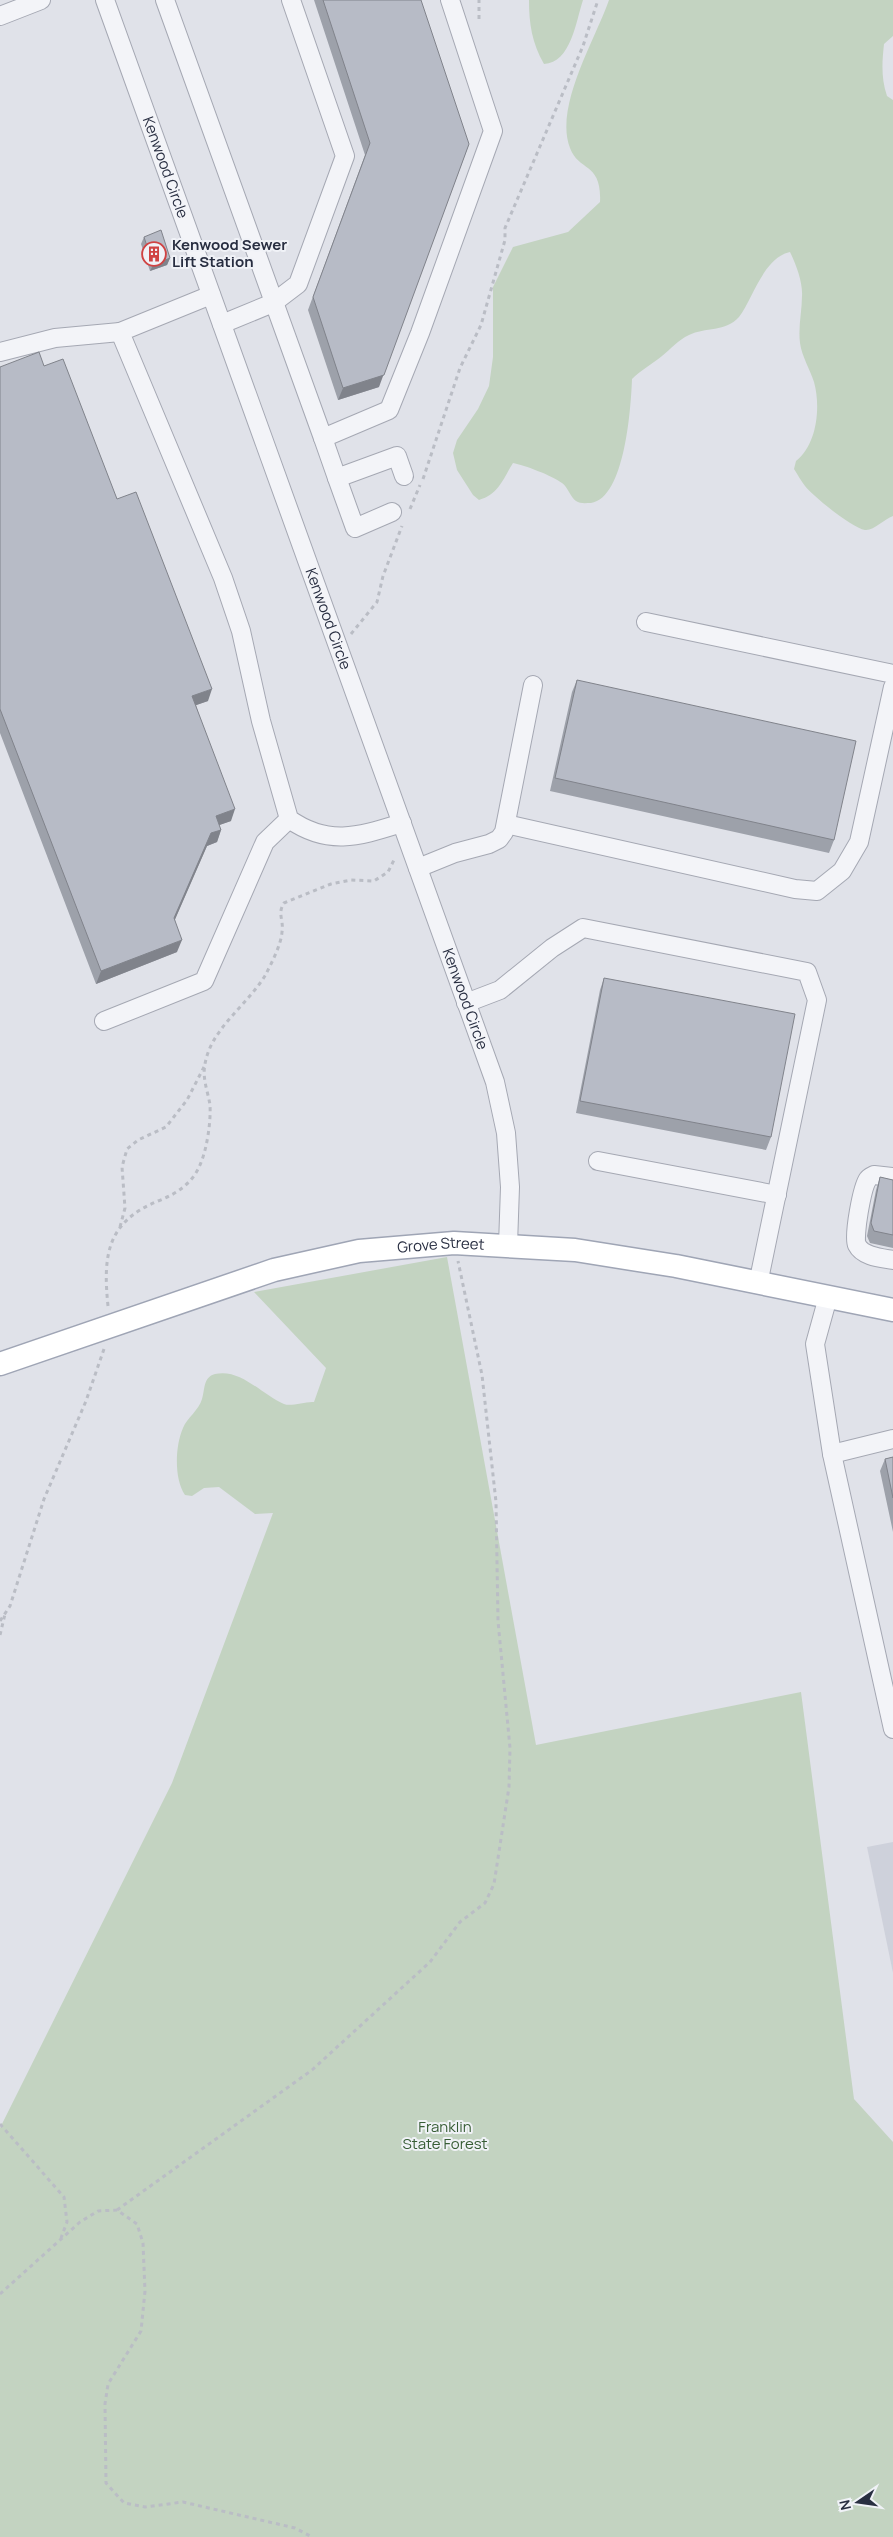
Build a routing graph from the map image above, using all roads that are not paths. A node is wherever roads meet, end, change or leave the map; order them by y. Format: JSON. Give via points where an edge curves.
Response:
{"nodes":[{"id":1,"x":41,"y":0,"type":"edge"},
{"id":2,"x":106,"y":0,"type":"edge"},
{"id":3,"x":165,"y":0,"type":"edge"},
{"id":4,"x":291,"y":0,"type":"edge"},
{"id":5,"x":450,"y":0,"type":"edge"},
{"id":6,"x":1,"y":14,"type":"edge"},
{"id":7,"x":211,"y":295,"type":"junction"},
{"id":8,"x":273,"y":303,"type":"junction"},
{"id":9,"x":222,"y":324,"type":"junction"},
{"id":10,"x":120,"y":332,"type":"junction"},
{"id":11,"x":0,"y":352,"type":"edge"},
{"id":12,"x":322,"y":438,"type":"junction"},
{"id":13,"x":404,"y":476,"type":"dead end"},
{"id":14,"x":337,"y":478,"type":"junction"},
{"id":15,"x":402,"y":514,"type":"road end"},
{"id":16,"x":646,"y":622,"type":"dead end"},
{"id":17,"x":893,"y":674,"type":"edge"},
{"id":18,"x":533,"y":685,"type":"dead end"},
{"id":19,"x":893,"y":687,"type":"edge"},
{"id":20,"x":289,"y":819,"type":"junction"},
{"id":21,"x":506,"y":824,"type":"junction"},
{"id":22,"x":404,"y":828,"type":"junction"},
{"id":23,"x":418,"y":868,"type":"junction"},
{"id":24,"x":466,"y":1003,"type":"junction"},
{"id":25,"x":104,"y":1021,"type":"dead end"},
{"id":26,"x":598,"y":1161,"type":"dead end"},
{"id":27,"x":893,"y":1177,"type":"edge"},
{"id":28,"x":776,"y":1195,"type":"junction"},
{"id":29,"x":508,"y":1245,"type":"junction"},
{"id":30,"x":893,"y":1260,"type":"edge"},
{"id":31,"x":758,"y":1284,"type":"junction"},
{"id":32,"x":828,"y":1297,"type":"junction"},
{"id":33,"x":893,"y":1310,"type":"edge"},
{"id":34,"x":0,"y":1364,"type":"edge"},
{"id":35,"x":893,"y":1439,"type":"edge"},
{"id":36,"x":832,"y":1454,"type":"junction"},
{"id":37,"x":893,"y":1729,"type":"edge"}],
"edges":[{"from":1,"to":6,"type":"street"},
{"from":2,"to":7,"type":"street","name":"Kenwood Circle"},
{"from":3,"to":8,"type":"street"},
{"from":4,"to":8,"type":"street","via":[[345,156],[298,284]]},
{"from":5,"to":12,"type":"street","via":[[493,131],[389,410]]},
{"from":7,"to":9,"type":"street","name":"Kenwood Circle"},
{"from":7,"to":10,"type":"street"},
{"from":8,"to":9,"type":"street"},
{"from":8,"to":12,"type":"street"},
{"from":9,"to":22,"type":"street","name":"Kenwood Circle"},
{"from":10,"to":11,"type":"street","via":[[55,338]]},
{"from":10,"to":20,"type":"street","via":[[232,604]]},
{"from":12,"to":14,"type":"street"},
{"from":13,"to":14,"type":"street","via":[[396,456]]},
{"from":14,"to":15,"type":"street","via":[[355,528]]},
{"from":16,"to":17,"type":"street"},
{"from":18,"to":21,"type":"street"},
{"from":19,"to":21,"type":"street","via":[[859,842],[842,871],[817,891],[795,889]]},
{"from":20,"to":22,"type":"street","via":[[311,832],[341,838]]},
{"from":20,"to":25,"type":"street","via":[[265,842],[204,981]]},
{"from":21,"to":23,"type":"street","via":[[499,839]]},
{"from":22,"to":23,"type":"street","name":"Kenwood Circle"},
{"from":23,"to":24,"type":"street","name":"Kenwood Circle"},
{"from":24,"to":28,"type":"street","via":[[500,990],[552,948],[583,928],[807,972],[817,1000]]},
{"from":24,"to":29,"type":"street","name":"Kenwood Circle","via":[[495,1082],[506,1133],[510,1187]]},
{"from":26,"to":28,"type":"street"},
{"from":27,"to":30,"type":"street","via":[[874,1174],[868,1178],[855,1236],[860,1249],[872,1256]]},
{"from":28,"to":31,"type":"street"},
{"from":29,"to":31,"type":"main road","name":"Grove Street","via":[[575,1250],[676,1266]]},
{"from":29,"to":34,"type":"main road","name":"Grove Street","via":[[454,1243],[359,1250],[250,1278]]},
{"from":31,"to":32,"type":"main road","name":"Grove Street"},
{"from":32,"to":33,"type":"main road","name":"Grove Street"},
{"from":32,"to":36,"type":"street","via":[[815,1344]]},
{"from":35,"to":36,"type":"street"},
{"from":36,"to":37,"type":"street"}]}
